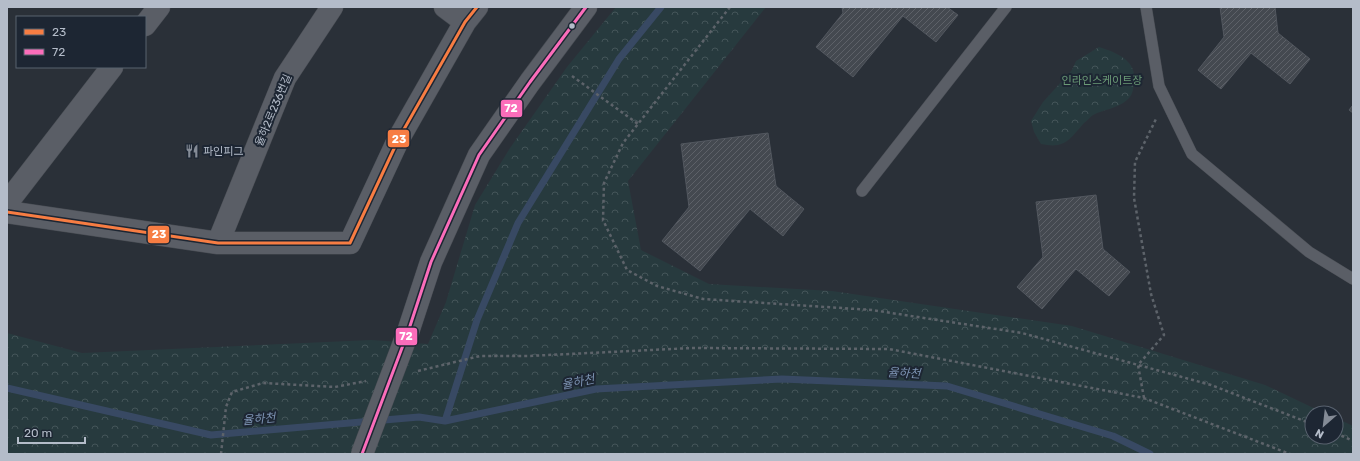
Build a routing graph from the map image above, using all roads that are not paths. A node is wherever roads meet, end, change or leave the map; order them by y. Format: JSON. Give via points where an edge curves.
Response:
{"nodes":[{"id":1,"x":159,"y":7,"type":"edge"},
{"id":2,"x":332,"y":7,"type":"edge"},
{"id":3,"x":445,"y":7,"type":"edge"},
{"id":4,"x":586,"y":7,"type":"edge"},
{"id":5,"x":1006,"y":7,"type":"edge"},
{"id":6,"x":1146,"y":7,"type":"edge"},
{"id":7,"x":471,"y":15,"type":"edge"},
{"id":8,"x":146,"y":23,"type":"edge"},
{"id":9,"x":111,"y":68,"type":"edge"},
{"id":10,"x":862,"y":191,"type":"dead end"},
{"id":11,"x":7,"y":203,"type":"edge"},
{"id":12,"x":7,"y":212,"type":"edge"},
{"id":13,"x":218,"y":243,"type":"junction"},
{"id":14,"x":1353,"y":279,"type":"edge"},
{"id":15,"x":362,"y":454,"type":"edge"}],
"edges":[{"from":1,"to":8,"type":"street"},
{"from":2,"to":13,"type":"street","name":"율하2로236번길","via":[[285,78]]},
{"from":3,"to":7,"type":"street"},
{"from":4,"to":15,"type":"street","bridge":true,"via":[[479,155],[431,262],[408,332]]},
{"from":5,"to":10,"type":"lane"},
{"from":6,"to":14,"type":"lane","via":[[1159,86],[1192,154],[1308,252]]},
{"from":7,"to":13,"type":"street","via":[[399,138],[350,242]]},
{"from":9,"to":11,"type":"street"},
{"from":12,"to":13,"type":"street"}]}
